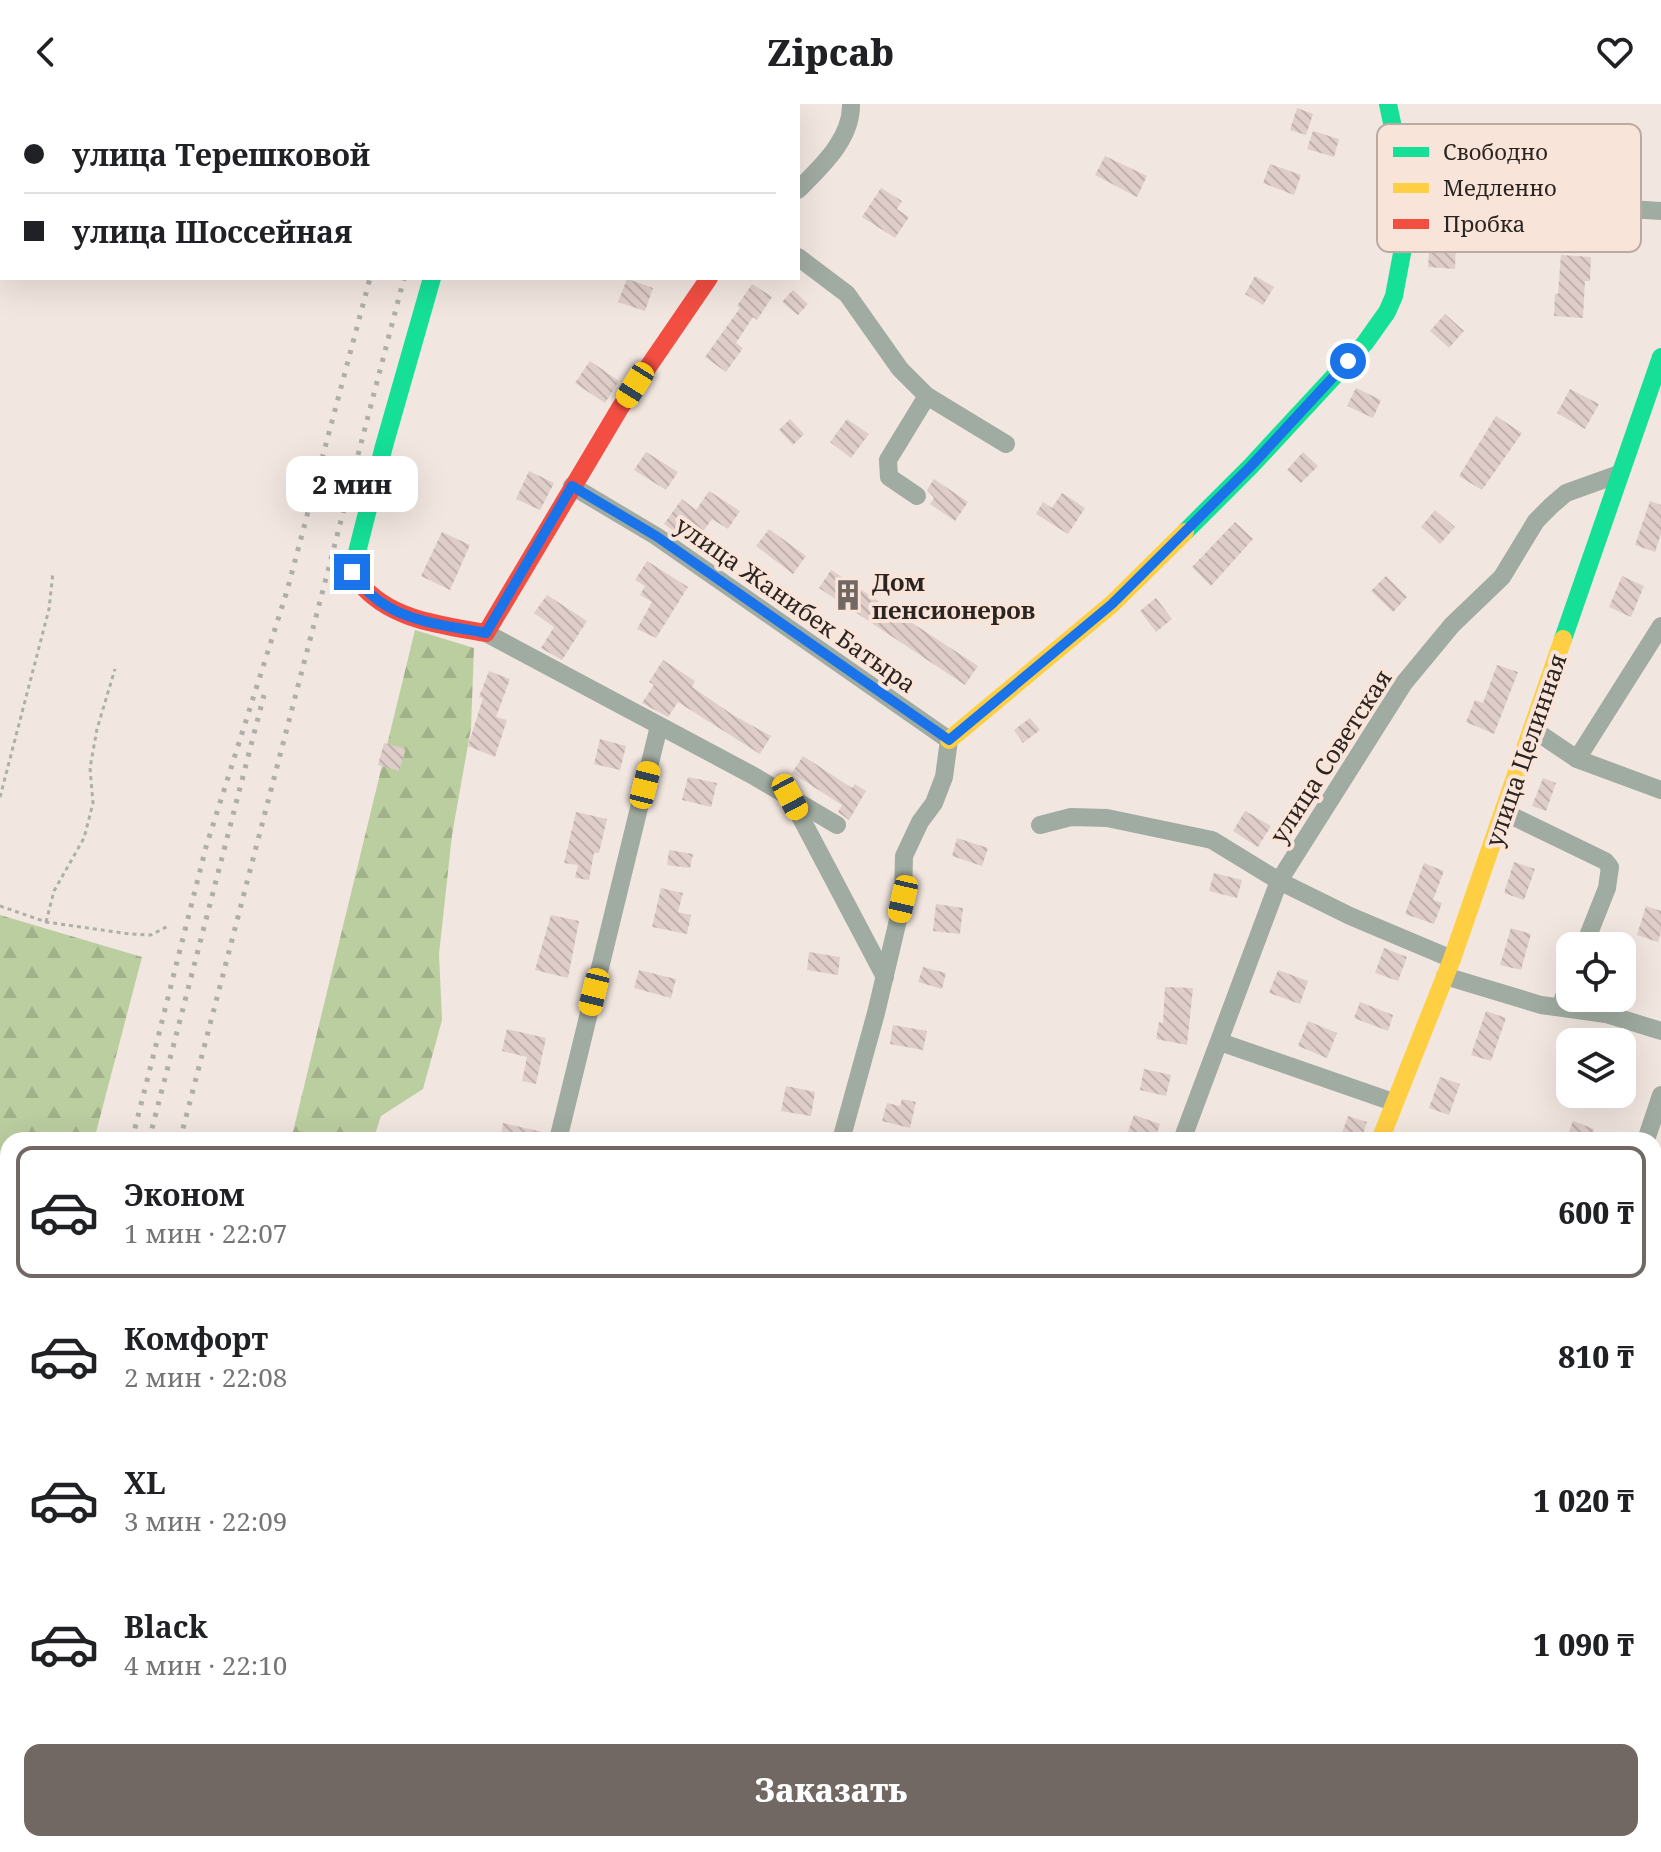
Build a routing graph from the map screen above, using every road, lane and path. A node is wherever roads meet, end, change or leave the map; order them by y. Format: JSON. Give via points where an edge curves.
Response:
{"nodes":[{"id":1,"x":851,"y":104,"type":"edge"},
{"id":2,"x":1388,"y":104,"type":"edge"},
{"id":3,"x":1392,"y":124,"type":"edge"},
{"id":4,"x":800,"y":188,"type":"edge"},
{"id":5,"x":1641,"y":210,"type":"edge"},
{"id":6,"x":1661,"y":211,"type":"edge"},
{"id":7,"x":1402,"y":252,"type":"edge"},
{"id":8,"x":800,"y":259,"type":"edge"},
{"id":9,"x":431,"y":280,"type":"edge"},
{"id":10,"x":708,"y":280,"type":"edge"},
{"id":11,"x":1661,"y":357,"type":"edge"},
{"id":12,"x":927,"y":396,"type":"junction"},
{"id":13,"x":1006,"y":444,"type":"dead end"},
{"id":14,"x":1619,"y":474,"type":"junction"},
{"id":15,"x":572,"y":486,"type":"junction"},
{"id":16,"x":917,"y":496,"type":"dead end"},
{"id":17,"x":53,"y":572,"type":"dead end"},
{"id":18,"x":1661,"y":626,"type":"edge"},
{"id":19,"x":486,"y":633,"type":"junction"},
{"id":20,"x":115,"y":669,"type":"dead end"},
{"id":21,"x":659,"y":726,"type":"junction"},
{"id":22,"x":1534,"y":730,"type":"junction"},
{"id":23,"x":949,"y":740,"type":"junction"},
{"id":24,"x":1577,"y":759,"type":"junction"},
{"id":25,"x":1661,"y":790,"type":"edge"},
{"id":26,"x":0,"y":797,"type":"edge"},
{"id":27,"x":790,"y":797,"type":"junction"},
{"id":28,"x":1504,"y":812,"type":"junction"},
{"id":29,"x":837,"y":825,"type":"dead end"},
{"id":30,"x":1040,"y":825,"type":"dead end"},
{"id":31,"x":1279,"y":881,"type":"junction"},
{"id":32,"x":0,"y":906,"type":"edge"},
{"id":33,"x":46,"y":922,"type":"junction"},
{"id":34,"x":168,"y":926,"type":"dead end"},
{"id":35,"x":1590,"y":932,"type":"edge"},
{"id":36,"x":1449,"y":967,"type":"junction"},
{"id":37,"x":885,"y":977,"type":"junction"},
{"id":38,"x":1556,"y":1007,"type":"edge"},
{"id":39,"x":1593,"y":1012,"type":"edge"},
{"id":40,"x":1661,"y":1031,"type":"edge"},
{"id":41,"x":1220,"y":1042,"type":"junction"},
{"id":42,"x":1661,"y":1095,"type":"edge"},
{"id":43,"x":1393,"y":1102,"type":"junction"},
{"id":44,"x":560,"y":1132,"type":"edge"},
{"id":45,"x":843,"y":1132,"type":"edge"},
{"id":46,"x":1185,"y":1132,"type":"edge"},
{"id":47,"x":1383,"y":1132,"type":"edge"},
{"id":48,"x":1649,"y":1132,"type":"edge"}],
"edges":[{"from":1,"to":4,"type":"street","via":[[843,138]]},
{"from":2,"to":3,"type":"street"},
{"from":5,"to":6,"type":"street"},
{"from":7,"to":23,"type":"street","via":[[1387,312],[1365,343],[1251,466],[1112,604]]},
{"from":8,"to":12,"type":"street","via":[[847,294],[900,369]]},
{"from":9,"to":19,"type":"street","via":[[352,572],[378,603],[400,614]]},
{"from":10,"to":15,"type":"street","via":[[667,334]]},
{"from":11,"to":14,"type":"street","name":"улица Целинная"},
{"from":12,"to":13,"type":"street"},
{"from":12,"to":16,"type":"street","via":[[888,460],[889,477]]},
{"from":14,"to":22,"type":"street","name":"улица Целинная"},
{"from":14,"to":31,"type":"street","name":"улица Советская","via":[[1566,493],[1536,521],[1502,577],[1452,625],[1404,683]]},
{"from":15,"to":19,"type":"street"},
{"from":15,"to":23,"type":"street","name":"улица Жанибек Батыра","via":[[656,536]]},
{"from":17,"to":26,"type":"path","via":[[49,609]]},
{"from":18,"to":24,"type":"street"},
{"from":19,"to":21,"type":"street"},
{"from":20,"to":33,"type":"path","via":[[97,729],[90,768],[93,803],[84,838],[54,891]]},
{"from":21,"to":27,"type":"street"},
{"from":21,"to":44,"type":"street"},
{"from":22,"to":24,"type":"street"},
{"from":22,"to":28,"type":"street","name":"улица Целинная"},
{"from":23,"to":37,"type":"street","via":[[934,803],[904,856],[903,899]]},
{"from":24,"to":25,"type":"street"},
{"from":27,"to":29,"type":"street"},
{"from":27,"to":37,"type":"street"},
{"from":28,"to":35,"type":"street","via":[[1610,867]]},
{"from":28,"to":36,"type":"street","name":"улица Целинная"},
{"from":30,"to":31,"type":"street","via":[[1071,817],[1107,818],[1212,840]]},
{"from":31,"to":36,"type":"street"},
{"from":31,"to":41,"type":"street","name":"улица Советская"},
{"from":32,"to":33,"type":"path"},
{"from":33,"to":34,"type":"path","via":[[151,935]]},
{"from":36,"to":38,"type":"street"},
{"from":36,"to":43,"type":"street","name":"улица Целинная"},
{"from":37,"to":45,"type":"street"},
{"from":39,"to":40,"type":"street"},
{"from":41,"to":43,"type":"street"},
{"from":41,"to":46,"type":"street","name":"улица Советская"},
{"from":42,"to":48,"type":"street"},
{"from":43,"to":47,"type":"street","name":"улица Целинная"}]}
